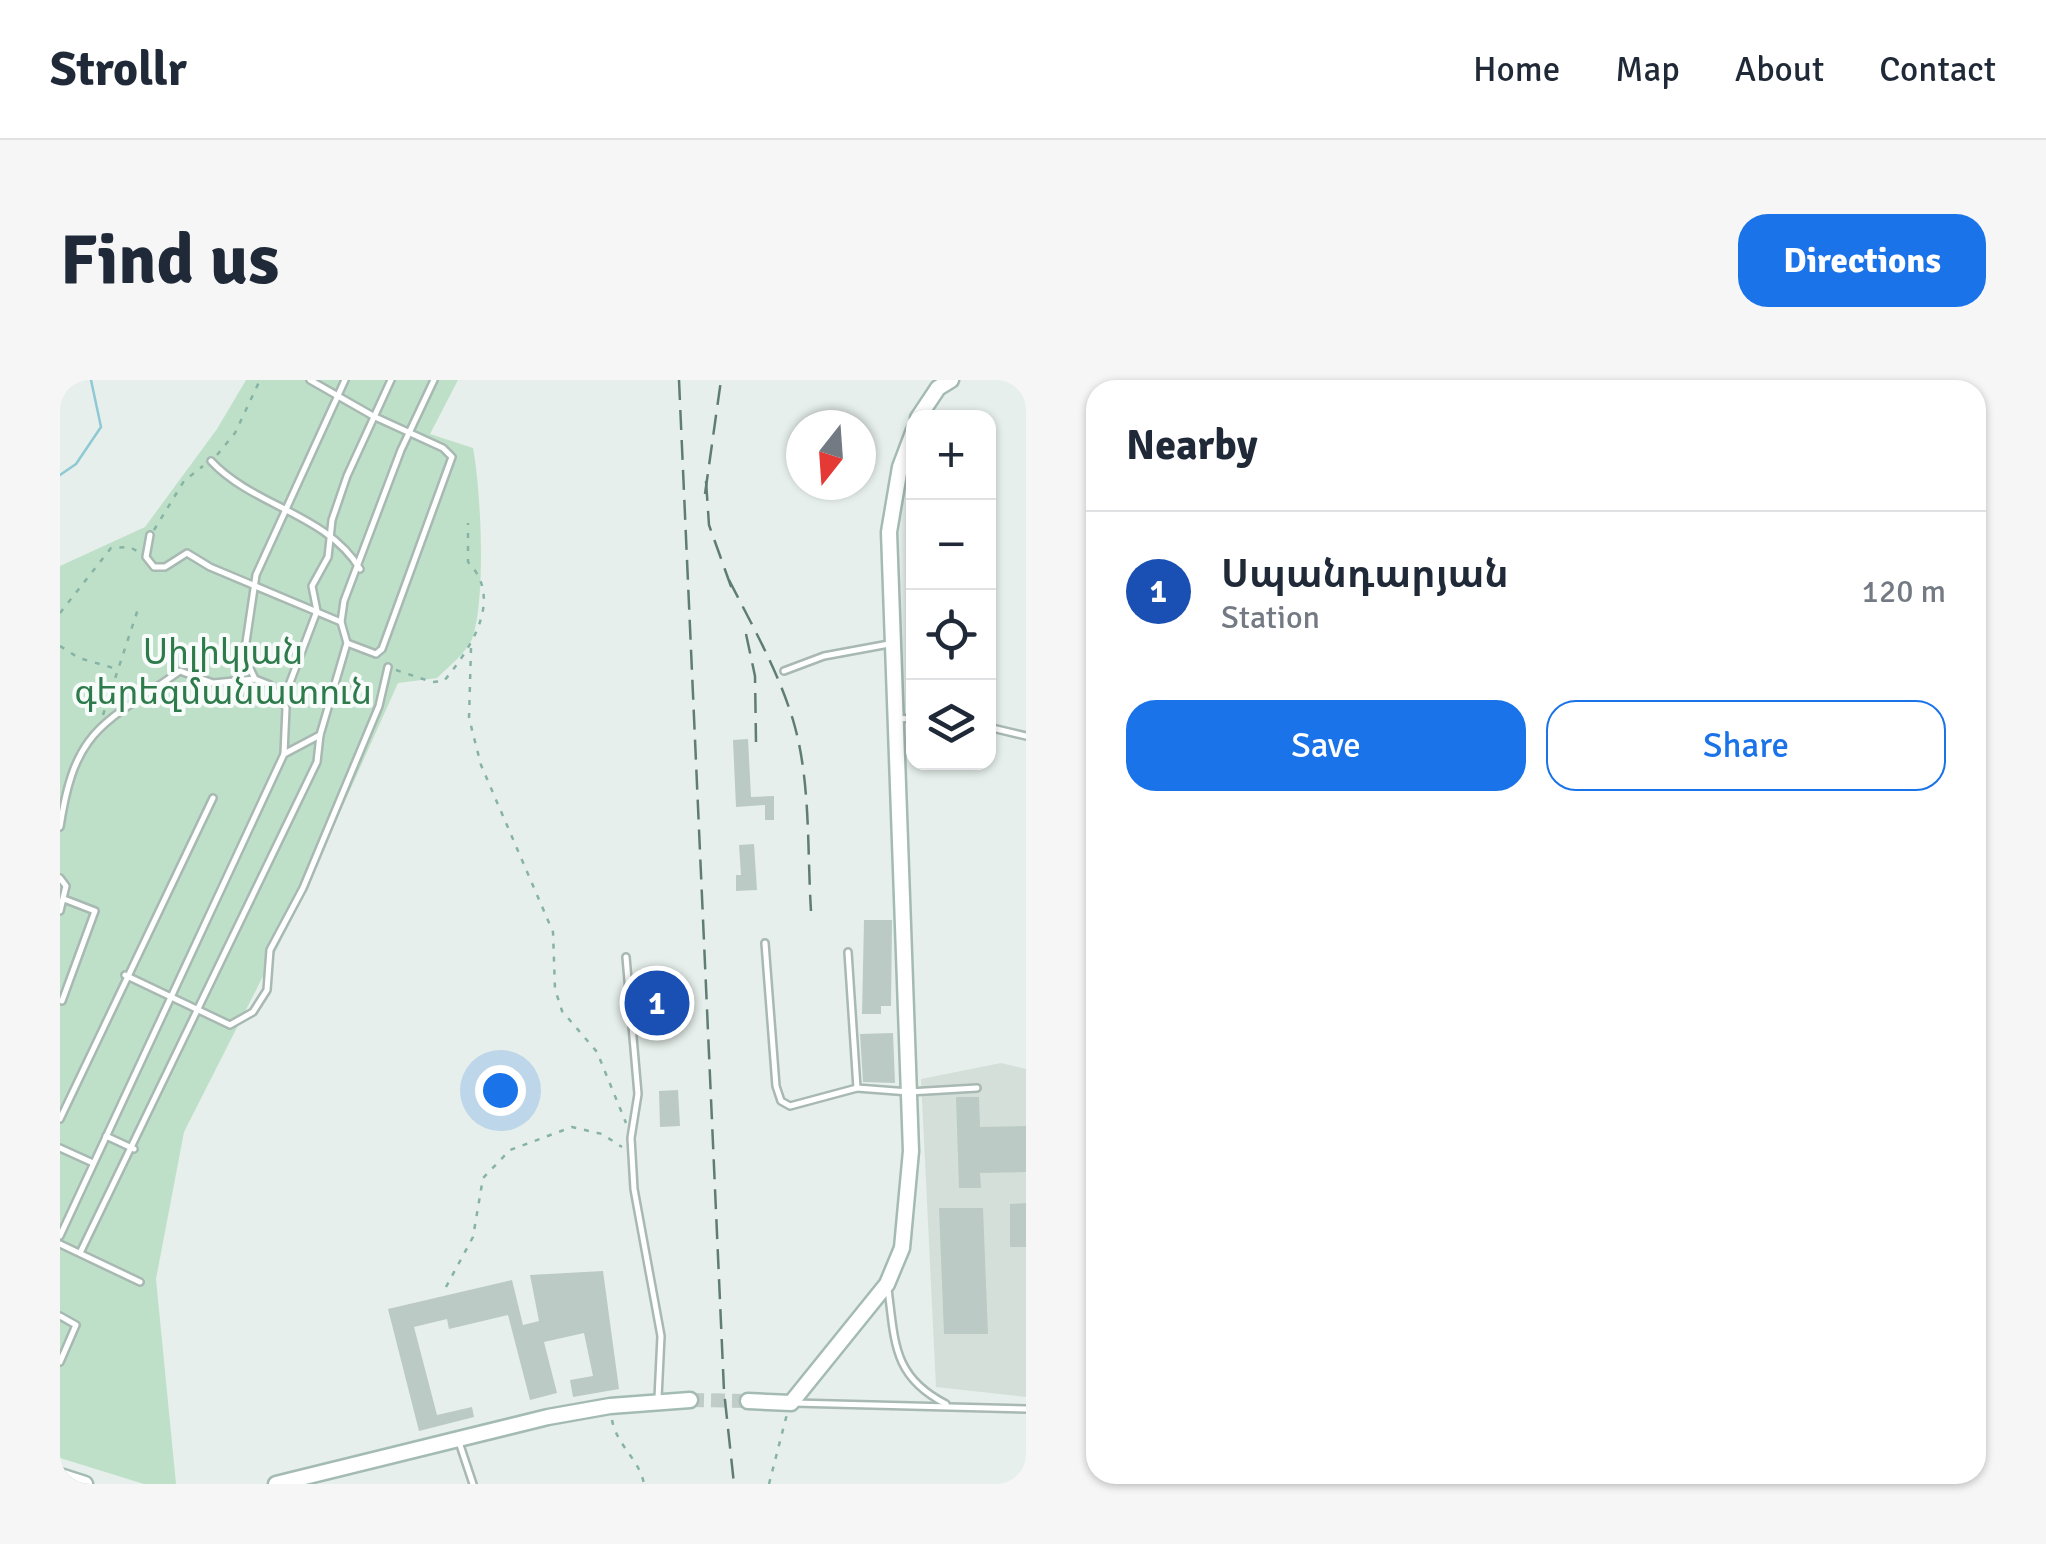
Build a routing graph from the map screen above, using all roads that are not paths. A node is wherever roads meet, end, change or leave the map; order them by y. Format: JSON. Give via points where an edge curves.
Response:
{"nodes":[{"id":1,"x":310,"y":380,"type":"edge"},
{"id":2,"x":345,"y":380,"type":"edge"},
{"id":3,"x":391,"y":380,"type":"edge"},
{"id":4,"x":434,"y":380,"type":"edge"},
{"id":5,"x":952,"y":380,"type":"edge"},
{"id":6,"x":338,"y":395,"type":"junction"},
{"id":7,"x":923,"y":410,"type":"edge"},
{"id":8,"x":373,"y":416,"type":"junction"},
{"id":9,"x":410,"y":432,"type":"junction"},
{"id":10,"x":906,"y":451,"type":"edge"},
{"id":11,"x":210,"y":462,"type":"dead end"},
{"id":12,"x":286,"y":510,"type":"junction"},
{"id":13,"x":150,"y":535,"type":"dead end"},
{"id":14,"x":331,"y":535,"type":"junction"},
{"id":15,"x":360,"y":569,"type":"junction"},
{"id":16,"x":256,"y":586,"type":"junction"},
{"id":17,"x":318,"y":610,"type":"junction"},
{"id":18,"x":341,"y":622,"type":"junction"},
{"id":19,"x":347,"y":644,"type":"junction"},
{"id":20,"x":892,"y":644,"type":"junction"},
{"id":21,"x":388,"y":667,"type":"road end"},
{"id":22,"x":784,"y":671,"type":"dead end"},
{"id":23,"x":256,"y":679,"type":"junction"},
{"id":24,"x":283,"y":701,"type":"junction"},
{"id":25,"x":906,"y":718,"type":"edge"},
{"id":26,"x":894,"y":719,"type":"junction"},
{"id":27,"x":996,"y":730,"type":"edge"},
{"id":28,"x":320,"y":735,"type":"junction"},
{"id":29,"x":1026,"y":736,"type":"edge"},
{"id":30,"x":284,"y":754,"type":"junction"},
{"id":31,"x":213,"y":798,"type":"dead end"},
{"id":32,"x":60,"y":828,"type":"edge"},
{"id":33,"x":60,"y":878,"type":"edge"},
{"id":34,"x":64,"y":899,"type":"junction"},
{"id":35,"x":60,"y":911,"type":"edge"},
{"id":36,"x":765,"y":943,"type":"dead end"},
{"id":37,"x":848,"y":952,"type":"dead end"},
{"id":38,"x":626,"y":957,"type":"dead end"},
{"id":39,"x":125,"y":975,"type":"junction"},
{"id":40,"x":170,"y":997,"type":"junction"},
{"id":41,"x":62,"y":1000,"type":"edge"},
{"id":42,"x":197,"y":1009,"type":"junction"},
{"id":43,"x":857,"y":1088,"type":"junction"},
{"id":44,"x":977,"y":1088,"type":"dead end"},
{"id":45,"x":908,"y":1092,"type":"junction"},
{"id":46,"x":60,"y":1119,"type":"edge"},
{"id":47,"x":106,"y":1136,"type":"junction"},
{"id":48,"x":60,"y":1148,"type":"edge"},
{"id":49,"x":134,"y":1149,"type":"junction"},
{"id":50,"x":93,"y":1164,"type":"junction"},
{"id":51,"x":60,"y":1236,"type":"edge"},
{"id":52,"x":60,"y":1244,"type":"edge"},
{"id":53,"x":80,"y":1254,"type":"junction"},
{"id":54,"x":140,"y":1282,"type":"dead end"},
{"id":55,"x":887,"y":1284,"type":"junction"},
{"id":56,"x":60,"y":1316,"type":"edge"},
{"id":57,"x":60,"y":1362,"type":"edge"},
{"id":58,"x":690,"y":1400,"type":"tunnel mouth"},
{"id":59,"x":748,"y":1401,"type":"tunnel mouth"},
{"id":60,"x":658,"y":1402,"type":"junction"},
{"id":61,"x":791,"y":1403,"type":"junction"},
{"id":62,"x":948,"y":1406,"type":"junction"},
{"id":63,"x":1026,"y":1409,"type":"edge"},
{"id":64,"x":458,"y":1440,"type":"junction"},
{"id":65,"x":60,"y":1476,"type":"edge"},
{"id":66,"x":85,"y":1484,"type":"edge"},
{"id":67,"x":276,"y":1484,"type":"edge"},
{"id":68,"x":473,"y":1484,"type":"edge"}],
"edges":[{"from":1,"to":6,"type":"lane"},
{"from":2,"to":6,"type":"lane"},
{"from":3,"to":8,"type":"lane"},
{"from":4,"to":9,"type":"lane"},
{"from":5,"to":7,"type":"main road"},
{"from":6,"to":8,"type":"lane"},
{"from":6,"to":12,"type":"lane"},
{"from":8,"to":9,"type":"lane"},
{"from":8,"to":14,"type":"lane"},
{"from":9,"to":15,"type":"lane"},
{"from":9,"to":19,"type":"lane","via":[[449,452],[450,466],[382,649],[376,654]]},
{"from":10,"to":20,"type":"main road","via":[[889,532]]},
{"from":11,"to":12,"type":"lane"},
{"from":12,"to":14,"type":"lane"},
{"from":12,"to":16,"type":"lane"},
{"from":13,"to":16,"type":"lane","via":[[146,557],[154,567],[186,553]]},
{"from":14,"to":15,"type":"lane"},
{"from":14,"to":17,"type":"lane","via":[[312,586]]},
{"from":15,"to":18,"type":"lane"},
{"from":16,"to":17,"type":"lane"},
{"from":16,"to":23,"type":"lane","via":[[244,656]]},
{"from":17,"to":18,"type":"lane"},
{"from":17,"to":24,"type":"lane"},
{"from":18,"to":19,"type":"lane"},
{"from":19,"to":28,"type":"lane"},
{"from":20,"to":22,"type":"lane"},
{"from":20,"to":26,"type":"main road"},
{"from":21,"to":42,"type":"lane","via":[[379,706],[270,950],[266,990],[253,1012],[230,1025]]},
{"from":23,"to":24,"type":"lane"},
{"from":23,"to":32,"type":"lane","via":[[213,683],[180,671],[116,712],[79,750]]},
{"from":24,"to":30,"type":"lane"},
{"from":25,"to":26,"type":"lane"},
{"from":26,"to":45,"type":"main road"},
{"from":27,"to":29,"type":"lane"},
{"from":28,"to":30,"type":"lane"},
{"from":28,"to":42,"type":"lane","via":[[318,762]]},
{"from":30,"to":40,"type":"lane"},
{"from":31,"to":39,"type":"lane"},
{"from":33,"to":34,"type":"lane"},
{"from":34,"to":35,"type":"lane"},
{"from":34,"to":41,"type":"lane","via":[[95,911]]},
{"from":36,"to":43,"type":"lane","via":[[781,1101],[790,1106]]},
{"from":37,"to":43,"type":"lane"},
{"from":38,"to":60,"type":"lane","via":[[638,1094],[631,1138],[634,1189],[661,1336]]},
{"from":39,"to":40,"type":"lane"},
{"from":39,"to":46,"type":"lane"},
{"from":40,"to":42,"type":"lane"},
{"from":40,"to":47,"type":"lane"},
{"from":42,"to":49,"type":"lane"},
{"from":43,"to":45,"type":"lane"},
{"from":44,"to":45,"type":"lane"},
{"from":45,"to":55,"type":"main road","via":[[911,1151],[902,1248]]},
{"from":47,"to":49,"type":"lane"},
{"from":47,"to":50,"type":"lane"},
{"from":48,"to":50,"type":"lane"},
{"from":49,"to":53,"type":"lane"},
{"from":50,"to":51,"type":"lane"},
{"from":52,"to":53,"type":"lane"},
{"from":53,"to":54,"type":"lane"},
{"from":55,"to":61,"type":"main road"},
{"from":55,"to":62,"type":"lane","via":[[903,1368],[918,1390]]},
{"from":56,"to":57,"type":"lane","via":[[76,1326]]},
{"from":58,"to":60,"type":"main road"},
{"from":59,"to":61,"type":"main road"},
{"from":60,"to":64,"type":"main road","via":[[610,1406]]},
{"from":61,"to":62,"type":"lane"},
{"from":62,"to":63,"type":"lane"},
{"from":64,"to":67,"type":"main road"},
{"from":64,"to":68,"type":"lane"},
{"from":65,"to":66,"type":"main road"}]}
